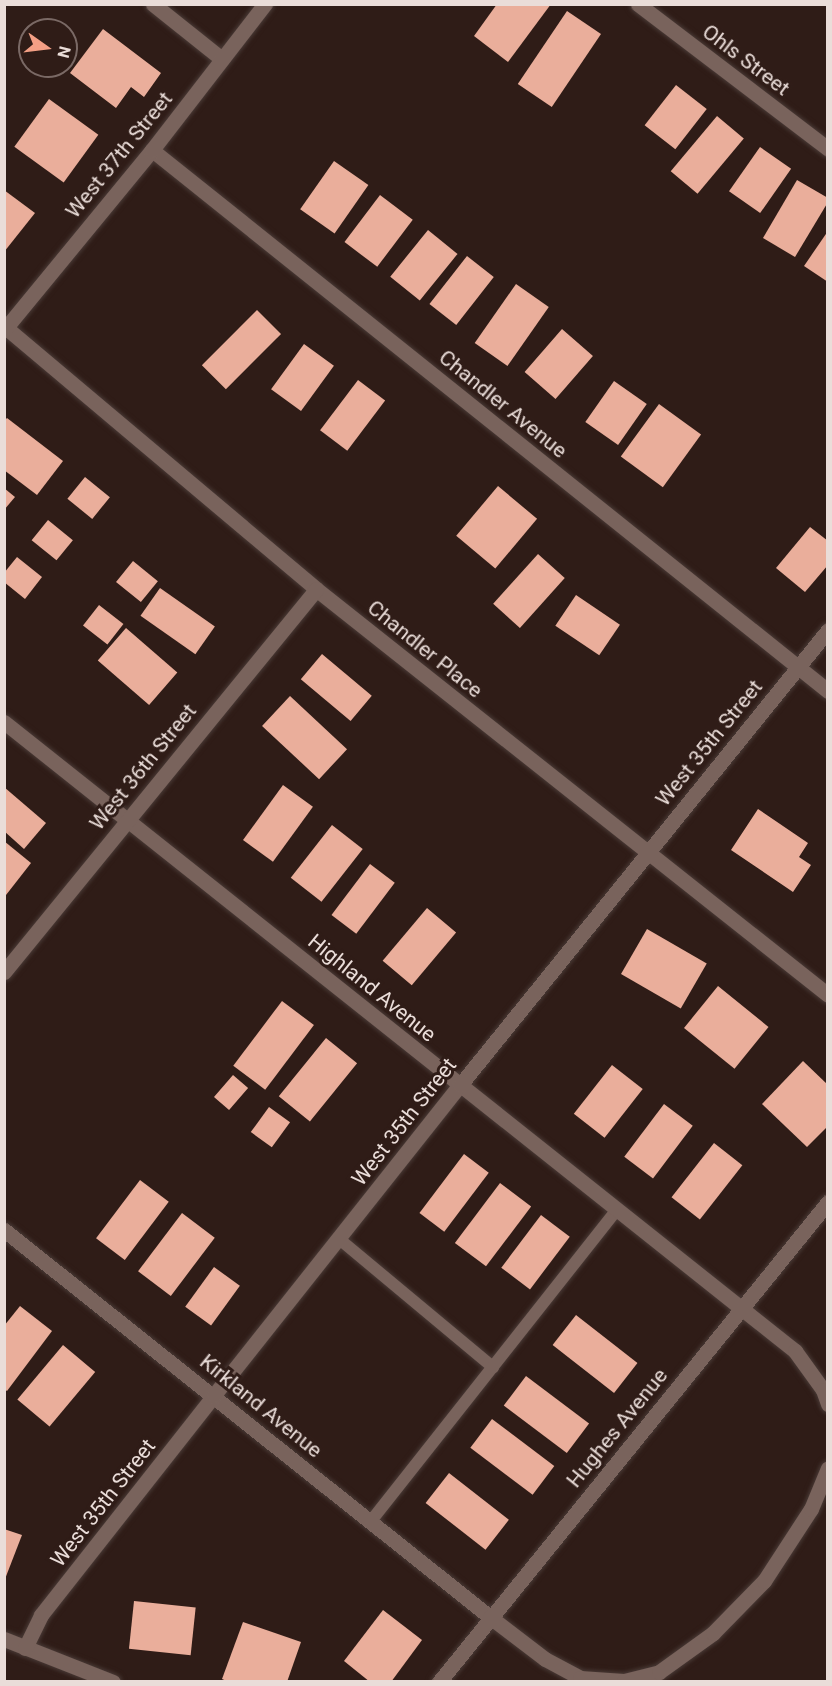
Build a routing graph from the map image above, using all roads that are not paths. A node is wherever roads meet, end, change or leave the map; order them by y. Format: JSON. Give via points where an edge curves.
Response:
{"nodes":[{"id":1,"x":153,"y":4,"type":"edge"},
{"id":2,"x":265,"y":4,"type":"edge"},
{"id":3,"x":638,"y":4,"type":"edge"},
{"id":4,"x":222,"y":59,"type":"junction"},
{"id":5,"x":828,"y":149,"type":"edge"},
{"id":6,"x":152,"y":150,"type":"junction"},
{"id":7,"x":5,"y":328,"type":"edge"},
{"id":8,"x":316,"y":589,"type":"junction"},
{"id":9,"x":828,"y":630,"type":"edge"},
{"id":10,"x":798,"y":668,"type":"junction"},
{"id":11,"x":828,"y":691,"type":"edge"},
{"id":12,"x":4,"y":722,"type":"edge"},
{"id":13,"x":127,"y":819,"type":"junction"},
{"id":14,"x":646,"y":852,"type":"junction"},
{"id":15,"x":4,"y":972,"type":"edge"},
{"id":16,"x":828,"y":995,"type":"edge"},
{"id":17,"x":460,"y":1085,"type":"junction"},
{"id":18,"x":828,"y":1202,"type":"edge"},
{"id":19,"x":617,"y":1209,"type":"junction"},
{"id":20,"x":4,"y":1230,"type":"edge"},
{"id":21,"x":338,"y":1238,"type":"junction"},
{"id":22,"x":741,"y":1308,"type":"junction"},
{"id":23,"x":493,"y":1366,"type":"junction"},
{"id":24,"x":214,"y":1395,"type":"junction"},
{"id":25,"x":828,"y":1404,"type":"edge"},
{"id":26,"x":828,"y":1468,"type":"edge"},
{"id":27,"x":371,"y":1521,"type":"junction"},
{"id":28,"x":490,"y":1617,"type":"junction"},
{"id":29,"x":4,"y":1640,"type":"edge"},
{"id":30,"x":25,"y":1648,"type":"junction"},
{"id":31,"x":113,"y":1682,"type":"edge"},
{"id":32,"x":439,"y":1682,"type":"edge"}],
"edges":[{"from":1,"to":4,"type":"street"},
{"from":2,"to":4,"type":"street","name":"West 37th Street"},
{"from":3,"to":5,"type":"street","name":"Ohls Street"},
{"from":4,"to":6,"type":"street","name":"West 37th Street"},
{"from":6,"to":7,"type":"street","name":"West 37th Street"},
{"from":6,"to":10,"type":"street","name":"Chandler Avenue"},
{"from":7,"to":8,"type":"street","name":"Chandler Place"},
{"from":8,"to":13,"type":"street","name":"West 36th Street"},
{"from":8,"to":14,"type":"street","name":"Chandler Place"},
{"from":9,"to":10,"type":"street","name":"West 35th Street"},
{"from":10,"to":11,"type":"street","name":"Chandler Avenue"},
{"from":10,"to":14,"type":"street","name":"West 35th Street"},
{"from":12,"to":13,"type":"street","name":"Highland Avenue"},
{"from":13,"to":15,"type":"street","name":"West 36th Street"},
{"from":13,"to":17,"type":"street","name":"Highland Avenue"},
{"from":14,"to":16,"type":"street","name":"Chandler Place"},
{"from":14,"to":17,"type":"street","name":"West 35th Street"},
{"from":17,"to":19,"type":"street","name":"Highland Avenue"},
{"from":17,"to":21,"type":"street","name":"West 35th Street"},
{"from":18,"to":22,"type":"street","name":"Hughes Avenue"},
{"from":19,"to":22,"type":"street","name":"Highland Avenue"},
{"from":19,"to":23,"type":"lane"},
{"from":20,"to":24,"type":"street","name":"Kirkland Avenue"},
{"from":21,"to":23,"type":"lane"},
{"from":21,"to":24,"type":"street","name":"West 35th Street"},
{"from":22,"to":25,"type":"street","name":"Highland Avenue","via":[[795,1352],[823,1390]]},
{"from":22,"to":28,"type":"street","name":"Hughes Avenue"},
{"from":23,"to":27,"type":"lane"},
{"from":24,"to":27,"type":"street","name":"Kirkland Avenue"},
{"from":24,"to":30,"type":"street","name":"West 35th Street","via":[[41,1616]]},
{"from":26,"to":28,"type":"street","name":"Kirkland Avenue","via":[[811,1509],[764,1581],[713,1633],[659,1672],[624,1681],[580,1678],[545,1659]]},
{"from":27,"to":28,"type":"street","name":"Kirkland Avenue"},
{"from":28,"to":32,"type":"street","name":"Hughes Avenue"},
{"from":29,"to":30,"type":"street"},
{"from":30,"to":31,"type":"street"}]}
